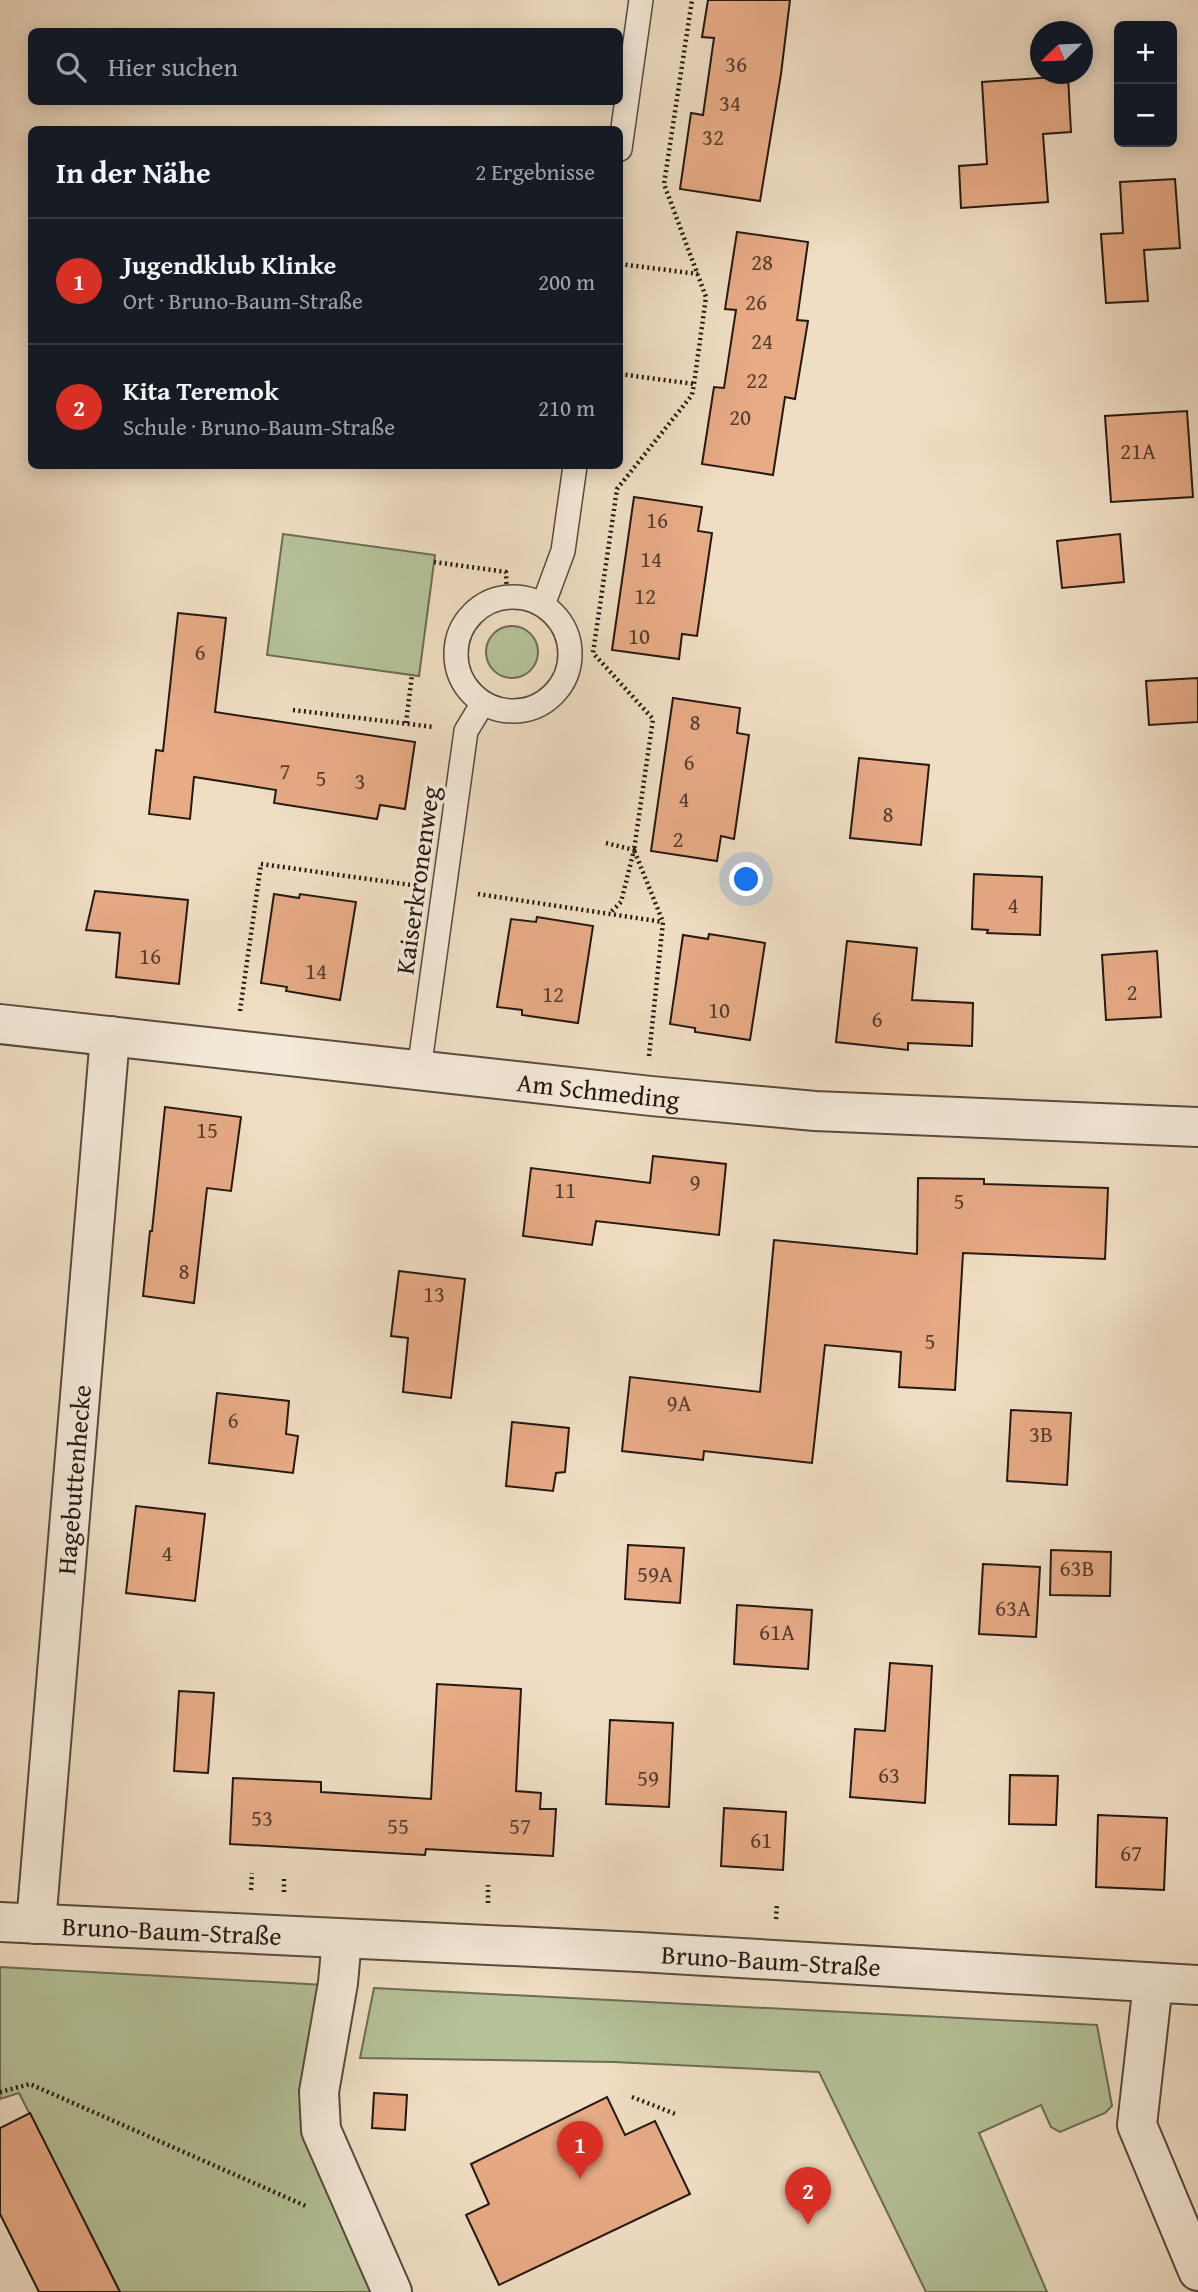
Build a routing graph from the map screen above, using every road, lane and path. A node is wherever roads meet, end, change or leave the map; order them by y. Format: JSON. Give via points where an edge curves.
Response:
{"nodes":[{"id":1,"x":640,"y":0,"type":"edge"},
{"id":2,"x":691,"y":0,"type":"edge"},
{"id":3,"x":623,"y":127,"type":"edge"},
{"id":4,"x":623,"y":264,"type":"edge"},
{"id":5,"x":698,"y":274,"type":"junction"},
{"id":6,"x":623,"y":374,"type":"edge"},
{"id":7,"x":694,"y":384,"type":"junction"},
{"id":8,"x":575,"y":469,"type":"edge"},
{"id":9,"x":434,"y":562,"type":"dead end"},
{"id":10,"x":507,"y":598,"type":"junction"},
{"id":11,"x":543,"y":605,"type":"junction"},
{"id":12,"x":412,"y":675,"type":"dead end"},
{"id":13,"x":483,"y":703,"type":"junction"},
{"id":14,"x":293,"y":710,"type":"dead end"},
{"id":15,"x":406,"y":723,"type":"junction"},
{"id":16,"x":466,"y":731,"type":"junction"},
{"id":17,"x":606,"y":843,"type":"dead end"},
{"id":18,"x":634,"y":850,"type":"junction"},
{"id":19,"x":444,"y":889,"type":"junction"},
{"id":20,"x":609,"y":914,"type":"junction"},
{"id":21,"x":663,"y":922,"type":"junction"},
{"id":22,"x":0,"y":1024,"type":"edge"},
{"id":23,"x":110,"y":1036,"type":"junction"},
{"id":24,"x":235,"y":1050,"type":"junction"},
{"id":25,"x":419,"y":1070,"type":"junction"},
{"id":26,"x":645,"y":1095,"type":"junction"},
{"id":27,"x":1198,"y":1127,"type":"edge"},
{"id":28,"x":252,"y":1873,"type":"dead end"},
{"id":29,"x":284,"y":1876,"type":"dead end"},
{"id":30,"x":488,"y":1885,"type":"dead end"},
{"id":31,"x":251,"y":1890,"type":"dead end"},
{"id":32,"x":284,"y":1892,"type":"dead end"},
{"id":33,"x":488,"y":1903,"type":"dead end"},
{"id":34,"x":777,"y":1903,"type":"dead end"},
{"id":35,"x":776,"y":1920,"type":"dead end"},
{"id":36,"x":18,"y":1923,"type":"edge"},
{"id":37,"x":342,"y":1939,"type":"junction"},
{"id":38,"x":1153,"y":1983,"type":"junction"},
{"id":39,"x":1198,"y":1985,"type":"edge"},
{"id":40,"x":0,"y":2092,"type":"edge"},
{"id":41,"x":632,"y":2097,"type":"dead end"},
{"id":42,"x":678,"y":2115,"type":"dead end"},
{"id":43,"x":356,"y":2210,"type":"junction"},
{"id":44,"x":1198,"y":2271,"type":"edge"},
{"id":45,"x":392,"y":2292,"type":"edge"}],
"edges":[{"from":1,"to":3,"type":"lane"},
{"from":2,"to":5,"type":"path","via":[[664,184]]},
{"from":4,"to":5,"type":"path"},
{"from":5,"to":7,"type":"path","via":[[706,297]]},
{"from":6,"to":7,"type":"path"},
{"from":7,"to":18,"type":"path","via":[[692,395],[617,489],[593,653],[653,719]]},
{"from":8,"to":11,"type":"lane","via":[[563,551]]},
{"from":9,"to":10,"type":"path","via":[[506,572]]},
{"from":10,"to":11,"type":"lane","via":[[522,597]]},
{"from":10,"to":13,"type":"lane","via":[[479,607],[464,624],[456,645],[466,687]]},
{"from":11,"to":13,"type":"lane","via":[[560,620],[568,641],[569,663],[562,684],[547,700],[527,709],[504,710]]},
{"from":12,"to":15,"type":"path"},
{"from":13,"to":16,"type":"lane","name":"Kaiserkronenweg"},
{"from":14,"to":15,"type":"path"},
{"from":15,"to":16,"type":"path"},
{"from":16,"to":19,"type":"lane","name":"Kaiserkronenweg"},
{"from":17,"to":18,"type":"path"},
{"from":18,"to":20,"type":"path","via":[[621,902]]},
{"from":18,"to":21,"type":"path"},
{"from":19,"to":20,"type":"path"},
{"from":19,"to":24,"type":"path","via":[[261,864]]},
{"from":19,"to":25,"type":"lane","name":"Kaiserkronenweg"},
{"from":20,"to":21,"type":"path"},
{"from":21,"to":26,"type":"path"},
{"from":22,"to":23,"type":"street","name":"Am Schmeding"},
{"from":23,"to":24,"type":"street","name":"Am Schmeding"},
{"from":23,"to":36,"type":"street","name":"Hagebuttenhecke"},
{"from":24,"to":25,"type":"street","name":"Am Schmeding"},
{"from":25,"to":26,"type":"street","name":"Am Schmeding"},
{"from":26,"to":27,"type":"street","name":"Am Schmeding","via":[[815,1111]]},
{"from":28,"to":31,"type":"path"},
{"from":29,"to":32,"type":"path"},
{"from":30,"to":33,"type":"path"},
{"from":34,"to":35,"type":"path"},
{"from":36,"to":37,"type":"street","name":"Bruno-Baum-Straße"},
{"from":37,"to":38,"type":"street","name":"Bruno-Baum-Straße"},
{"from":37,"to":43,"type":"street","via":[[319,2092],[321,2130]]},
{"from":38,"to":39,"type":"street","name":"Bruno-Baum-Straße"},
{"from":38,"to":44,"type":"street","via":[[1137,2125]]},
{"from":40,"to":43,"type":"path","via":[[30,2084],[327,2215]]},
{"from":41,"to":42,"type":"path"},
{"from":43,"to":45,"type":"street"}]}
